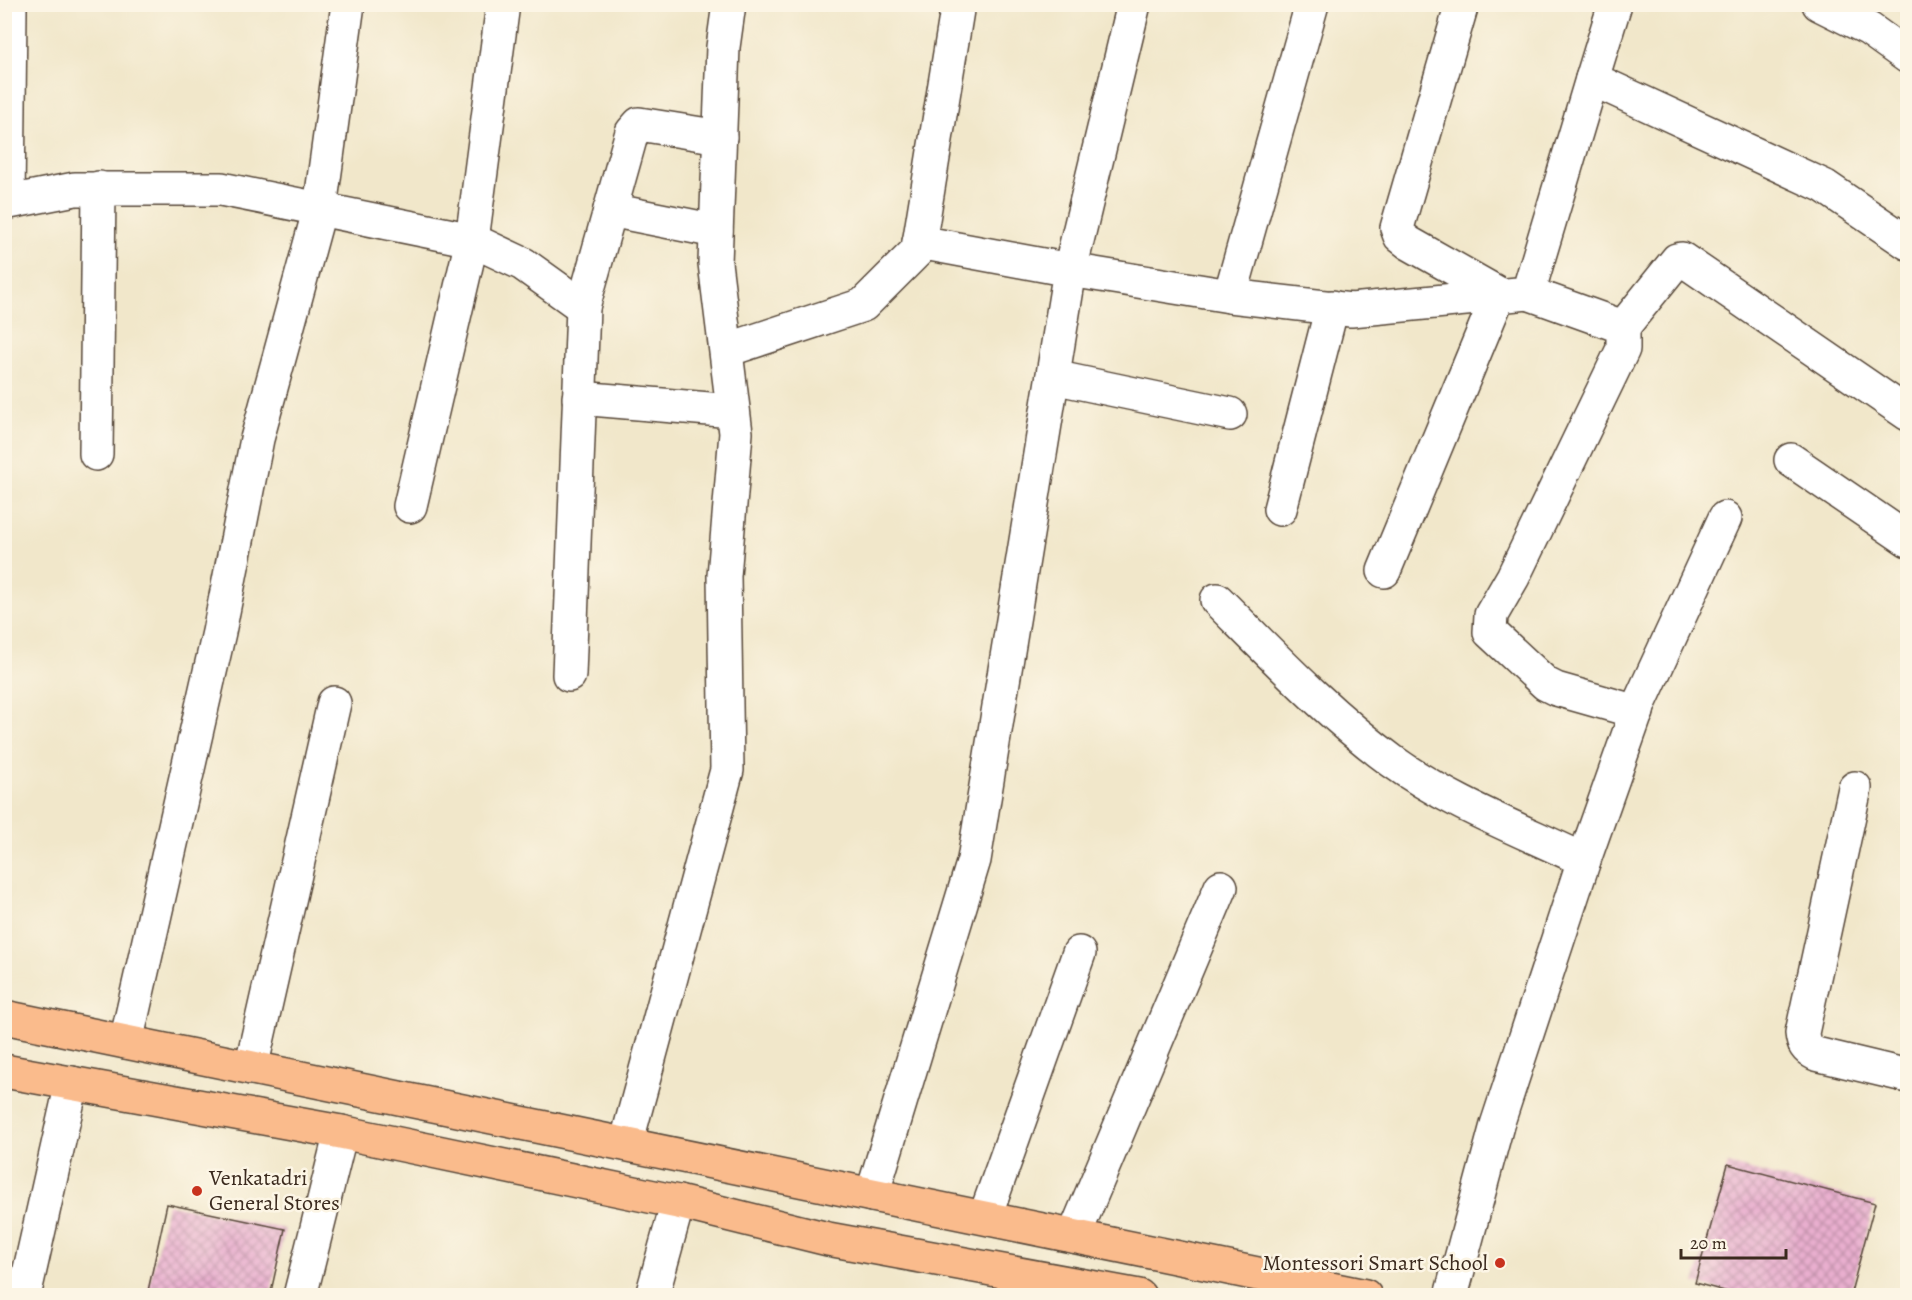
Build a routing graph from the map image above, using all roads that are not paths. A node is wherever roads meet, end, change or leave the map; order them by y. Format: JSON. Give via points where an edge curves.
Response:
{"nodes":[{"id":1,"x":348,"y":4,"type":"edge"},
{"id":2,"x":503,"y":4,"type":"edge"},
{"id":3,"x":729,"y":4,"type":"edge"},
{"id":4,"x":958,"y":4,"type":"edge"},
{"id":5,"x":1134,"y":4,"type":"edge"},
{"id":6,"x":1312,"y":4,"type":"edge"},
{"id":7,"x":1462,"y":4,"type":"edge"},
{"id":8,"x":1615,"y":4,"type":"edge"},
{"id":9,"x":1819,"y":4,"type":"edge"},
{"id":10,"x":10,"y":9,"type":"dead end"},
{"id":11,"x":1908,"y":57,"type":"edge"},
{"id":12,"x":1592,"y":80,"type":"junction"},
{"id":13,"x":720,"y":137,"type":"junction"},
{"id":14,"x":99,"y":188,"type":"junction"},
{"id":15,"x":6,"y":203,"type":"edge"},
{"id":16,"x":320,"y":208,"type":"junction"},
{"id":17,"x":610,"y":210,"type":"junction"},
{"id":18,"x":716,"y":231,"type":"junction"},
{"id":19,"x":472,"y":240,"type":"junction"},
{"id":20,"x":920,"y":242,"type":"junction"},
{"id":21,"x":1908,"y":243,"type":"edge"},
{"id":22,"x":1070,"y":270,"type":"junction"},
{"id":23,"x":1513,"y":293,"type":"junction"},
{"id":24,"x":1230,"y":296,"type":"junction"},
{"id":25,"x":583,"y":307,"type":"junction"},
{"id":26,"x":1332,"y":308,"type":"junction"},
{"id":27,"x":1623,"y":327,"type":"junction"},
{"id":28,"x":727,"y":350,"type":"junction"},
{"id":29,"x":1053,"y":377,"type":"junction"},
{"id":30,"x":579,"y":398,"type":"junction"},
{"id":31,"x":733,"y":411,"type":"junction"},
{"id":32,"x":1230,"y":414,"type":"dead end"},
{"id":33,"x":1908,"y":414,"type":"edge"},
{"id":34,"x":96,"y":454,"type":"dead end"},
{"id":35,"x":1791,"y":460,"type":"dead end"},
{"id":36,"x":410,"y":506,"type":"dead end"},
{"id":37,"x":1280,"y":509,"type":"dead end"},
{"id":38,"x":1725,"y":518,"type":"dead end"},
{"id":39,"x":1908,"y":540,"type":"edge"},
{"id":40,"x":1384,"y":571,"type":"dead end"},
{"id":41,"x":1217,"y":600,"type":"dead end"},
{"id":42,"x":569,"y":675,"type":"dead end"},
{"id":43,"x":334,"y":703,"type":"dead end"},
{"id":44,"x":1637,"y":712,"type":"junction"},
{"id":45,"x":1855,"y":788,"type":"dead end"},
{"id":46,"x":1584,"y":860,"type":"junction"},
{"id":47,"x":1221,"y":887,"type":"dead end"},
{"id":48,"x":1079,"y":953,"type":"dead end"},
{"id":49,"x":4,"y":1017,"type":"edge"},
{"id":50,"x":126,"y":1042,"type":"junction"},
{"id":51,"x":252,"y":1068,"type":"junction"},
{"id":52,"x":4,"y":1071,"type":"edge"},
{"id":53,"x":1908,"y":1076,"type":"edge"},
{"id":54,"x":72,"y":1083,"type":"junction"},
{"id":55,"x":341,"y":1132,"type":"junction"},
{"id":56,"x":626,"y":1144,"type":"junction"},
{"id":57,"x":872,"y":1195,"type":"junction"},
{"id":58,"x":678,"y":1202,"type":"junction"},
{"id":59,"x":985,"y":1218,"type":"junction"},
{"id":60,"x":1074,"y":1236,"type":"junction"},
{"id":61,"x":24,"y":1296,"type":"edge"},
{"id":62,"x":300,"y":1296,"type":"edge"},
{"id":63,"x":652,"y":1296,"type":"edge"},
{"id":64,"x":1139,"y":1296,"type":"edge"},
{"id":65,"x":1365,"y":1296,"type":"edge"},
{"id":66,"x":1451,"y":1296,"type":"edge"}],
"edges":[{"from":1,"to":16,"type":"street"},
{"from":2,"to":19,"type":"street"},
{"from":3,"to":13,"type":"street","via":[[723,47]]},
{"from":4,"to":20,"type":"street"},
{"from":5,"to":22,"type":"street"},
{"from":6,"to":24,"type":"street"},
{"from":7,"to":23,"type":"street","via":[[1397,228],[1409,243]]},
{"from":8,"to":12,"type":"street"},
{"from":9,"to":11,"type":"street","via":[[1869,29]]},
{"from":10,"to":15,"type":"street"},
{"from":12,"to":21,"type":"street","via":[[1824,186]]},
{"from":12,"to":23,"type":"street"},
{"from":13,"to":17,"type":"street","via":[[639,124],[632,132]]},
{"from":13,"to":18,"type":"street"},
{"from":14,"to":15,"type":"street"},
{"from":14,"to":16,"type":"street","via":[[221,189]]},
{"from":14,"to":34,"type":"street"},
{"from":16,"to":19,"type":"street"},
{"from":16,"to":50,"type":"street","via":[[257,439],[219,632]]},
{"from":17,"to":18,"type":"street"},
{"from":17,"to":25,"type":"street"},
{"from":18,"to":28,"type":"street","via":[[715,262]]},
{"from":19,"to":25,"type":"street","via":[[523,264]]},
{"from":19,"to":36,"type":"street"},
{"from":20,"to":22,"type":"street"},
{"from":20,"to":28,"type":"street","via":[[918,250],[863,305]]},
{"from":22,"to":24,"type":"street"},
{"from":22,"to":29,"type":"street"},
{"from":23,"to":26,"type":"street","via":[[1351,310]]},
{"from":23,"to":27,"type":"street"},
{"from":23,"to":40,"type":"street"},
{"from":24,"to":26,"type":"street"},
{"from":25,"to":30,"type":"street"},
{"from":26,"to":37,"type":"street"},
{"from":27,"to":33,"type":"street","via":[[1677,260],[1682,259]]},
{"from":27,"to":44,"type":"street","via":[[1623,349],[1614,371],[1490,623],[1495,639],[1546,684]]},
{"from":28,"to":31,"type":"street"},
{"from":29,"to":32,"type":"street"},
{"from":29,"to":57,"type":"street","via":[[974,860]]},
{"from":30,"to":31,"type":"street"},
{"from":30,"to":42,"type":"street"},
{"from":31,"to":56,"type":"street","via":[[736,433],[724,576],[727,770]]},
{"from":35,"to":39,"type":"street"},
{"from":38,"to":44,"type":"street"},
{"from":41,"to":46,"type":"street","via":[[1311,695],[1392,761],[1446,795]]},
{"from":43,"to":51,"type":"street"},
{"from":44,"to":46,"type":"street"},
{"from":45,"to":53,"type":"street","via":[[1817,957],[1803,1043],[1816,1054]]},
{"from":46,"to":66,"type":"street","via":[[1497,1125]]},
{"from":47,"to":60,"type":"street"},
{"from":48,"to":59,"type":"street"},
{"from":49,"to":50,"type":"highway"},
{"from":50,"to":51,"type":"highway"},
{"from":51,"to":56,"type":"highway"},
{"from":52,"to":54,"type":"highway"},
{"from":54,"to":55,"type":"highway"},
{"from":54,"to":61,"type":"street"},
{"from":55,"to":58,"type":"highway"},
{"from":55,"to":62,"type":"street"},
{"from":56,"to":57,"type":"highway"},
{"from":57,"to":59,"type":"highway"},
{"from":58,"to":63,"type":"street"},
{"from":58,"to":64,"type":"highway","via":[[828,1239]]},
{"from":59,"to":60,"type":"highway"},
{"from":60,"to":65,"type":"highway"}]}
